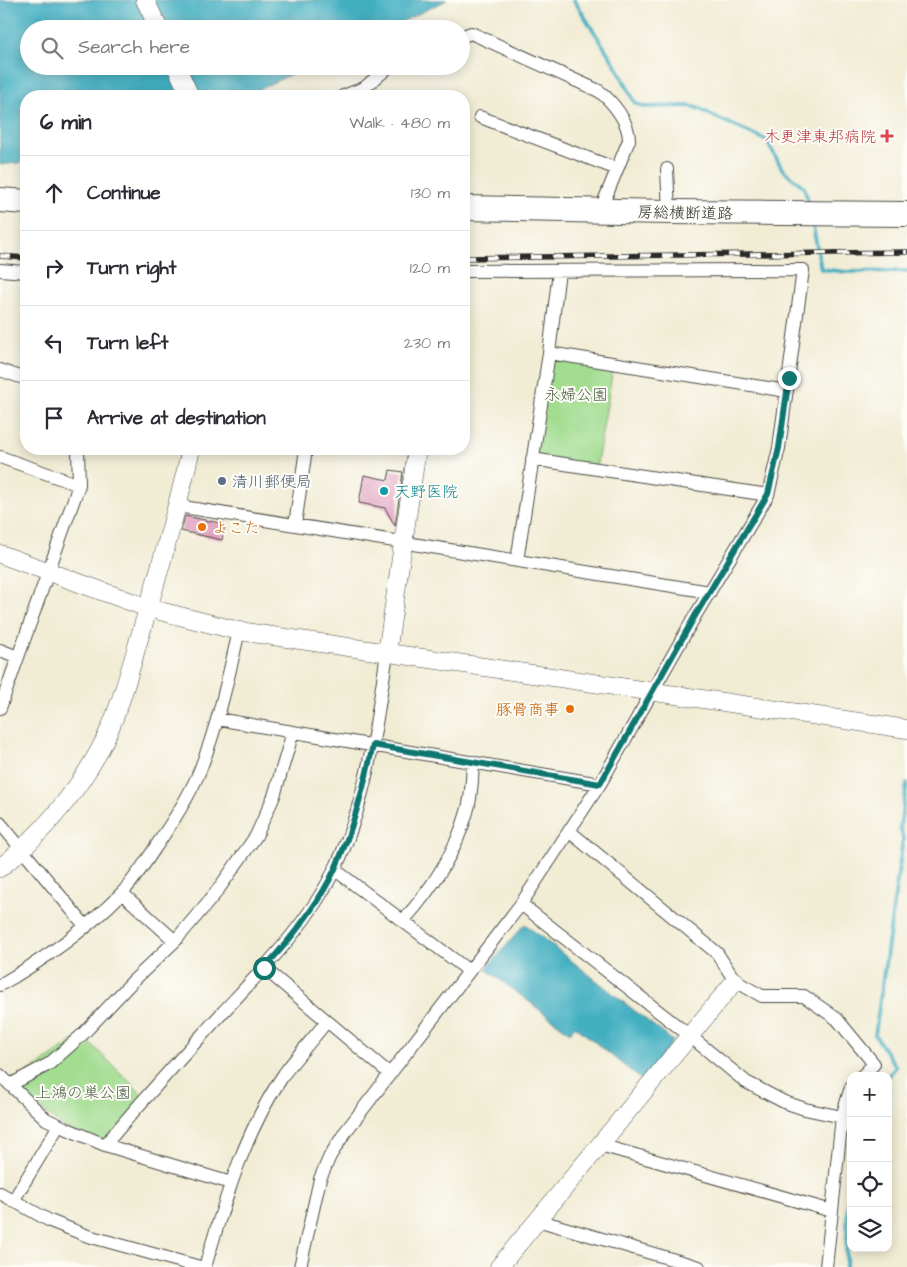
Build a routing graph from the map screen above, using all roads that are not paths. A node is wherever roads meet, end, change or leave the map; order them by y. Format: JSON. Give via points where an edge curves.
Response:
{"nodes":[{"id":1,"x":145,"y":0,"type":"edge"},
{"id":2,"x":155,"y":20,"type":"edge"},
{"id":3,"x":470,"y":33,"type":"edge"},
{"id":4,"x":180,"y":75,"type":"edge"},
{"id":5,"x":379,"y":75,"type":"edge"},
{"id":6,"x":187,"y":90,"type":"edge"},
{"id":7,"x":359,"y":90,"type":"edge"},
{"id":8,"x":480,"y":117,"type":"dead end"},
{"id":9,"x":667,"y":169,"type":"dead end"},
{"id":10,"x":617,"y":170,"type":"junction"},
{"id":11,"x":0,"y":200,"type":"edge"},
{"id":12,"x":20,"y":202,"type":"edge"},
{"id":13,"x":470,"y":208,"type":"edge"},
{"id":14,"x":600,"y":211,"type":"junction"},
{"id":15,"x":669,"y":212,"type":"junction"},
{"id":16,"x":907,"y":214,"type":"edge"},
{"id":17,"x":0,"y":270,"type":"edge"},
{"id":18,"x":470,"y":271,"type":"edge"},
{"id":19,"x":559,"y":271,"type":"junction"},
{"id":20,"x":20,"y":272,"type":"edge"},
{"id":21,"x":549,"y":353,"type":"junction"},
{"id":22,"x":0,"y":370,"type":"edge"},
{"id":23,"x":20,"y":378,"type":"edge"},
{"id":24,"x":787,"y":392,"type":"junction"},
{"id":25,"x":78,"y":455,"type":"edge"},
{"id":26,"x":190,"y":455,"type":"edge"},
{"id":27,"x":305,"y":455,"type":"edge"},
{"id":28,"x":416,"y":455,"type":"edge"},
{"id":29,"x":0,"y":457,"type":"edge"},
{"id":30,"x":532,"y":459,"type":"junction"},
{"id":31,"x":79,"y":485,"type":"junction"},
{"id":32,"x":768,"y":494,"type":"junction"},
{"id":33,"x":178,"y":506,"type":"junction"},
{"id":34,"x":295,"y":525,"type":"junction"},
{"id":35,"x":403,"y":543,"type":"junction"},
{"id":36,"x":0,"y":554,"type":"edge"},
{"id":37,"x":517,"y":561,"type":"junction"},
{"id":38,"x":48,"y":572,"type":"junction"},
{"id":39,"x":710,"y":592,"type":"junction"},
{"id":40,"x":148,"y":608,"type":"junction"},
{"id":41,"x":239,"y":631,"type":"junction"},
{"id":42,"x":0,"y":650,"type":"edge"},
{"id":43,"x":387,"y":653,"type":"junction"},
{"id":44,"x":18,"y":657,"type":"junction"},
{"id":45,"x":653,"y":691,"type":"junction"},
{"id":46,"x":0,"y":708,"type":"edge"},
{"id":47,"x":217,"y":719,"type":"junction"},
{"id":48,"x":907,"y":729,"type":"edge"},
{"id":49,"x":293,"y":732,"type":"junction"},
{"id":50,"x":373,"y":745,"type":"junction"},
{"id":51,"x":473,"y":762,"type":"junction"},
{"id":52,"x":600,"y":784,"type":"junction"},
{"id":53,"x":0,"y":823,"type":"edge"},
{"id":54,"x":569,"y":831,"type":"junction"},
{"id":55,"x":22,"y":850,"type":"junction"},
{"id":56,"x":0,"y":868,"type":"edge"},
{"id":57,"x":334,"y":870,"type":"junction"},
{"id":58,"x":122,"y":893,"type":"junction"},
{"id":59,"x":521,"y":904,"type":"junction"},
{"id":60,"x":403,"y":921,"type":"junction"},
{"id":61,"x":86,"y":927,"type":"junction"},
{"id":62,"x":175,"y":941,"type":"junction"},
{"id":63,"x":264,"y":968,"type":"junction"},
{"id":64,"x":469,"y":971,"type":"junction"},
{"id":65,"x":735,"y":981,"type":"junction"},
{"id":66,"x":0,"y":985,"type":"edge"},
{"id":67,"x":327,"y":1021,"type":"junction"},
{"id":68,"x":690,"y":1036,"type":"junction"},
{"id":69,"x":866,"y":1072,"type":"edge"},
{"id":70,"x":390,"y":1074,"type":"junction"},
{"id":71,"x":0,"y":1075,"type":"edge"},
{"id":72,"x":10,"y":1085,"type":"junction"},
{"id":73,"x":847,"y":1100,"type":"edge"},
{"id":74,"x":842,"y":1117,"type":"junction"},
{"id":75,"x":60,"y":1125,"type":"junction"},
{"id":76,"x":105,"y":1145,"type":"junction"},
{"id":77,"x":600,"y":1145,"type":"junction"},
{"id":78,"x":231,"y":1182,"type":"junction"},
{"id":79,"x":0,"y":1193,"type":"edge"},
{"id":80,"x":13,"y":1201,"type":"junction"},
{"id":81,"x":832,"y":1211,"type":"junction"},
{"id":82,"x":537,"y":1220,"type":"junction"},
{"id":83,"x":200,"y":1267,"type":"edge"},
{"id":84,"x":205,"y":1267,"type":"edge"},
{"id":85,"x":300,"y":1267,"type":"edge"},
{"id":86,"x":499,"y":1267,"type":"edge"},
{"id":87,"x":700,"y":1267,"type":"edge"},
{"id":88,"x":826,"y":1267,"type":"edge"}],
"edges":[{"from":1,"to":2,"type":"street"},
{"from":3,"to":10,"type":"street","via":[[599,91],[610,100],[629,131],[629,140]]},
{"from":4,"to":6,"type":"street"},
{"from":5,"to":7,"type":"street"},
{"from":8,"to":10,"type":"street"},
{"from":9,"to":15,"type":"street"},
{"from":10,"to":14,"type":"street"},
{"from":11,"to":12,"type":"highway"},
{"from":13,"to":14,"type":"highway","name":"房総横断道路"},
{"from":14,"to":15,"type":"highway","name":"房総横断道路"},
{"from":15,"to":16,"type":"highway","name":"房総横断道路"},
{"from":17,"to":20,"type":"street"},
{"from":18,"to":19,"type":"street"},
{"from":19,"to":21,"type":"street"},
{"from":19,"to":24,"type":"street","via":[[803,270]]},
{"from":21,"to":24,"type":"street"},
{"from":21,"to":30,"type":"street"},
{"from":22,"to":23,"type":"street"},
{"from":24,"to":32,"type":"street"},
{"from":25,"to":31,"type":"street"},
{"from":26,"to":33,"type":"street"},
{"from":27,"to":34,"type":"street"},
{"from":28,"to":35,"type":"street"},
{"from":29,"to":31,"type":"street"},
{"from":30,"to":32,"type":"street"},
{"from":30,"to":37,"type":"street"},
{"from":31,"to":38,"type":"street"},
{"from":32,"to":39,"type":"street"},
{"from":33,"to":34,"type":"street"},
{"from":33,"to":40,"type":"street"},
{"from":34,"to":35,"type":"street"},
{"from":35,"to":37,"type":"street"},
{"from":35,"to":43,"type":"street"},
{"from":36,"to":38,"type":"street"},
{"from":37,"to":39,"type":"street"},
{"from":38,"to":40,"type":"street"},
{"from":38,"to":44,"type":"street"},
{"from":39,"to":45,"type":"street"},
{"from":40,"to":41,"type":"street"},
{"from":40,"to":55,"type":"street","via":[[122,698],[98,753],[60,809]]},
{"from":41,"to":43,"type":"street"},
{"from":41,"to":47,"type":"street"},
{"from":42,"to":44,"type":"street"},
{"from":43,"to":45,"type":"street"},
{"from":43,"to":50,"type":"street"},
{"from":44,"to":46,"type":"street"},
{"from":45,"to":48,"type":"street"},
{"from":45,"to":52,"type":"street"},
{"from":47,"to":49,"type":"street"},
{"from":47,"to":58,"type":"street","via":[[200,771],[178,813]]},
{"from":49,"to":50,"type":"street"},
{"from":49,"to":62,"type":"street","via":[[274,796],[256,836],[215,894]]},
{"from":50,"to":51,"type":"street"},
{"from":50,"to":57,"type":"street","via":[[358,807]]},
{"from":51,"to":52,"type":"street"},
{"from":51,"to":60,"type":"street","via":[[467,812],[443,869]]},
{"from":52,"to":54,"type":"street"},
{"from":53,"to":55,"type":"street"},
{"from":54,"to":59,"type":"street"},
{"from":54,"to":65,"type":"street","via":[[717,953]]},
{"from":55,"to":56,"type":"street"},
{"from":55,"to":61,"type":"street"},
{"from":57,"to":60,"type":"street"},
{"from":57,"to":63,"type":"street","via":[[296,929]]},
{"from":58,"to":61,"type":"street"},
{"from":58,"to":62,"type":"street"},
{"from":59,"to":64,"type":"street"},
{"from":59,"to":68,"type":"street"},
{"from":60,"to":64,"type":"street"},
{"from":61,"to":66,"type":"street"},
{"from":62,"to":72,"type":"street","via":[[82,1035],[48,1064]]},
{"from":63,"to":67,"type":"street"},
{"from":63,"to":76,"type":"street"},
{"from":64,"to":70,"type":"street"},
{"from":65,"to":68,"type":"street"},
{"from":65,"to":69,"type":"street","via":[[762,996],[804,996],[837,1019],[874,1064]]},
{"from":67,"to":70,"type":"street"},
{"from":67,"to":78,"type":"street","via":[[284,1074],[266,1104],[247,1140]]},
{"from":68,"to":74,"type":"street","via":[[764,1093],[805,1109]]},
{"from":68,"to":77,"type":"street"},
{"from":70,"to":85,"type":"street","via":[[330,1156],[320,1179]]},
{"from":71,"to":72,"type":"street"},
{"from":72,"to":75,"type":"street","via":[[46,1119]]},
{"from":73,"to":74,"type":"street"},
{"from":74,"to":81,"type":"street"},
{"from":75,"to":76,"type":"street"},
{"from":75,"to":80,"type":"street"},
{"from":76,"to":78,"type":"street"},
{"from":77,"to":81,"type":"street"},
{"from":77,"to":82,"type":"street"},
{"from":78,"to":84,"type":"street"},
{"from":79,"to":80,"type":"street"},
{"from":80,"to":83,"type":"street","via":[[88,1236]]},
{"from":81,"to":88,"type":"street"},
{"from":82,"to":86,"type":"street"},
{"from":82,"to":87,"type":"street"}]}
